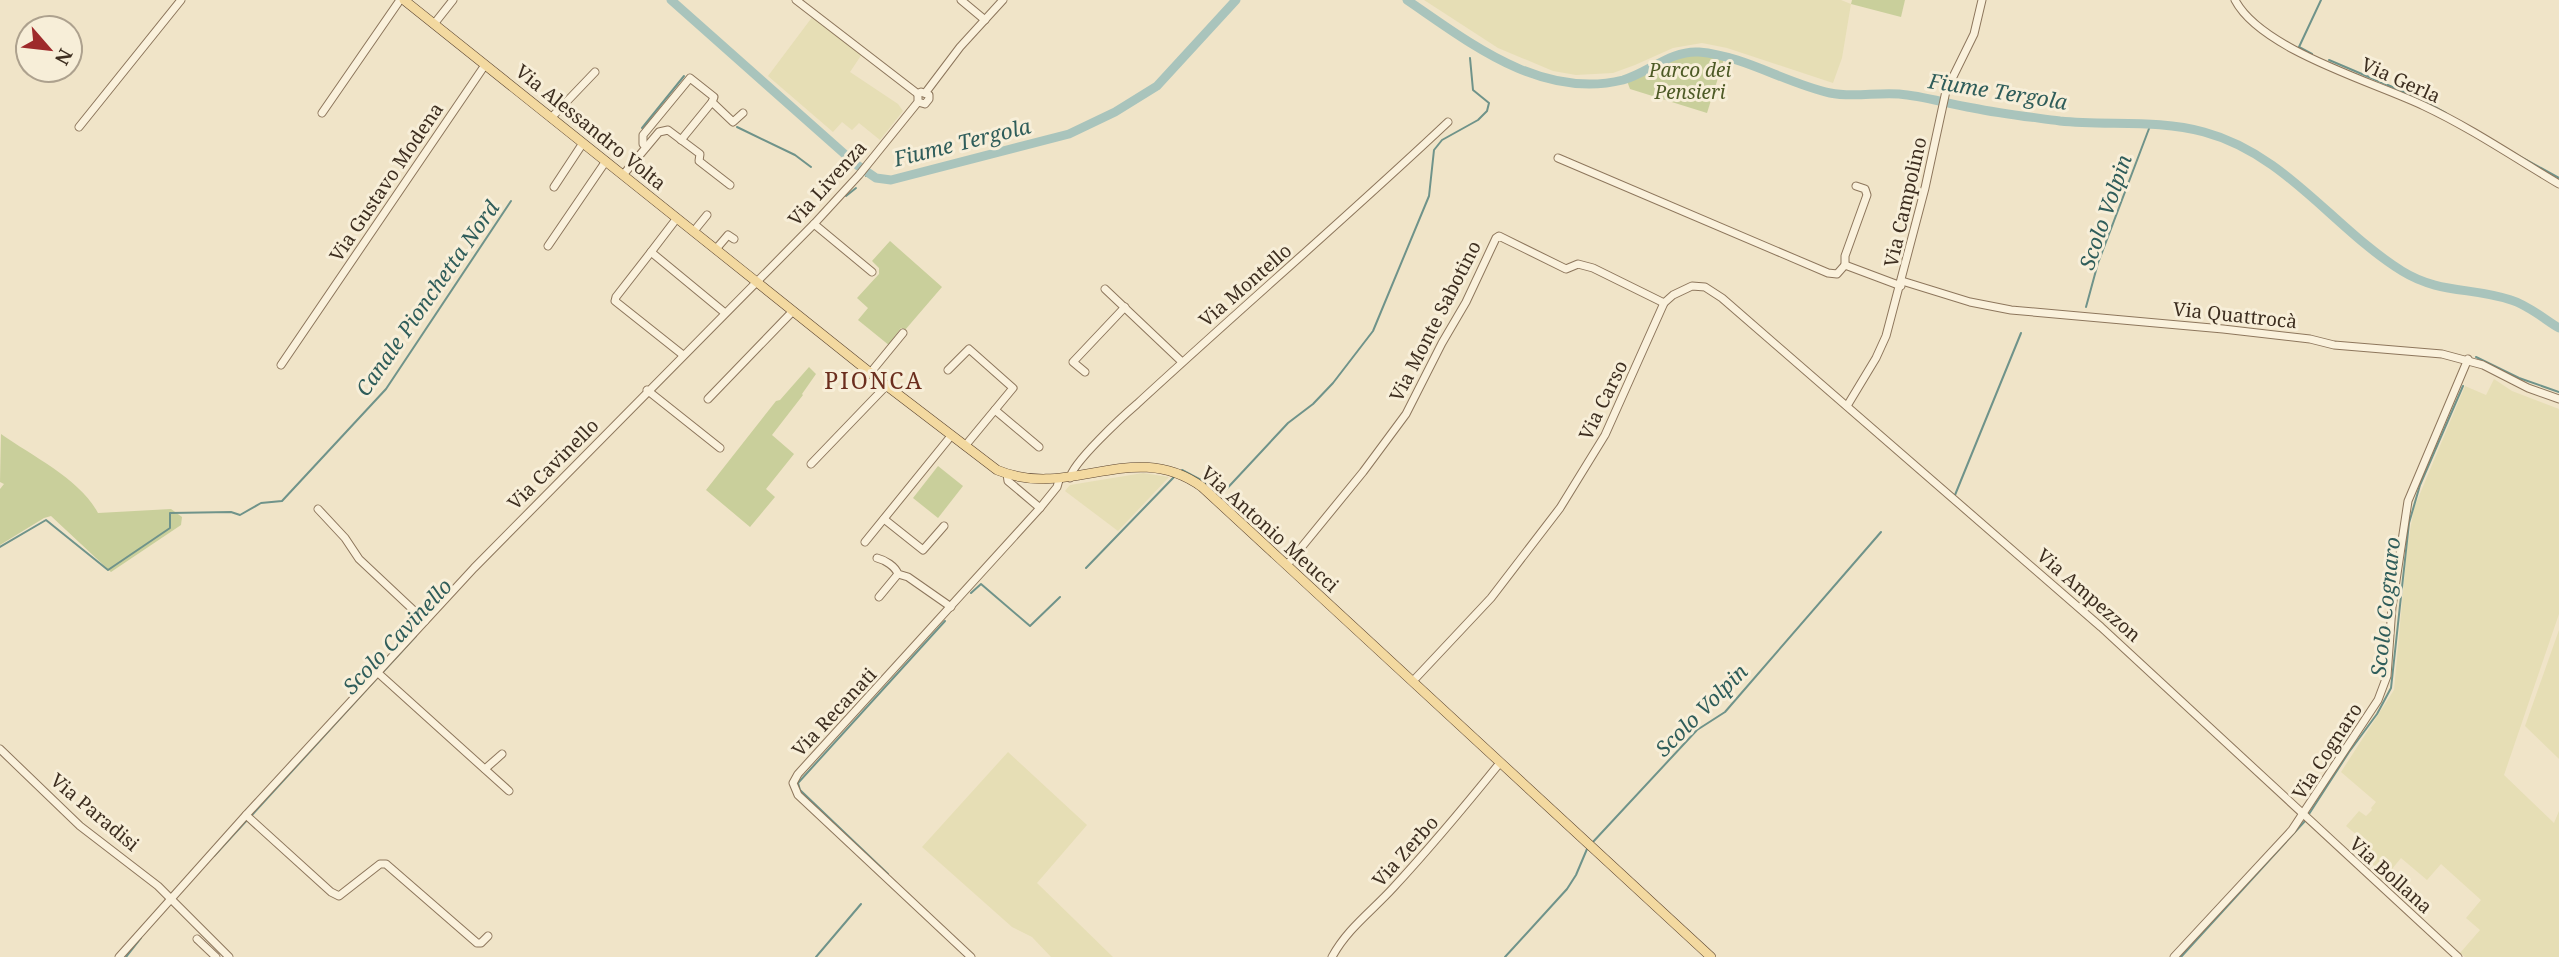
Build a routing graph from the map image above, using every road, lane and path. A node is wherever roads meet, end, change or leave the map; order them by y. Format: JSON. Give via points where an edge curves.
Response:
{"nodes":[{"id":1,"x":181,"y":0,"type":"edge"},
{"id":2,"x":402,"y":0,"type":"edge"},
{"id":3,"x":453,"y":0,"type":"edge"},
{"id":4,"x":796,"y":0,"type":"edge"},
{"id":5,"x":961,"y":0,"type":"edge"},
{"id":6,"x":1003,"y":0,"type":"edge"},
{"id":7,"x":1982,"y":0,"type":"edge"},
{"id":8,"x":2235,"y":0,"type":"edge"},
{"id":9,"x":985,"y":20,"type":"junction"},
{"id":10,"x":434,"y":24,"type":"junction"},
{"id":11,"x":485,"y":65,"type":"junction"},
{"id":12,"x":595,"y":72,"type":"dead end"},
{"id":13,"x":920,"y":96,"type":"junction"},
{"id":14,"x":712,"y":102,"type":"junction"},
{"id":15,"x":322,"y":113,"type":"dead end"},
{"id":16,"x":743,"y":113,"type":"dead end"},
{"id":17,"x":551,"y":118,"type":"junction"},
{"id":18,"x":1448,"y":122,"type":"dead end"},
{"id":19,"x":79,"y":127,"type":"dead end"},
{"id":20,"x":681,"y":139,"type":"junction"},
{"id":21,"x":583,"y":143,"type":"junction"},
{"id":22,"x":646,"y":147,"type":"junction"},
{"id":23,"x":1558,"y":158,"type":"dead end"},
{"id":24,"x":606,"y":161,"type":"junction"},
{"id":25,"x":623,"y":174,"type":"junction"},
{"id":26,"x":2559,"y":184,"type":"edge"},
{"id":27,"x":730,"y":185,"type":"dead end"},
{"id":28,"x":1856,"y":186,"type":"dead end"},
{"id":29,"x":554,"y":187,"type":"dead end"},
{"id":30,"x":707,"y":215,"type":"dead end"},
{"id":31,"x":677,"y":218,"type":"junction"},
{"id":32,"x":814,"y":224,"type":"junction"},
{"id":33,"x":694,"y":231,"type":"junction"},
{"id":34,"x":734,"y":239,"type":"dead end"},
{"id":35,"x":548,"y":246,"type":"dead end"},
{"id":36,"x":716,"y":249,"type":"junction"},
{"id":37,"x":651,"y":252,"type":"junction"},
{"id":38,"x":1845,"y":265,"type":"junction"},
{"id":39,"x":872,"y":272,"type":"dead end"},
{"id":40,"x":756,"y":281,"type":"junction"},
{"id":41,"x":1902,"y":284,"type":"junction"},
{"id":42,"x":1105,"y":289,"type":"dead end"},
{"id":43,"x":1664,"y":303,"type":"junction"},
{"id":44,"x":1125,"y":307,"type":"junction"},
{"id":45,"x":793,"y":311,"type":"junction"},
{"id":46,"x":725,"y":313,"type":"junction"},
{"id":47,"x":903,"y":333,"type":"dead end"},
{"id":48,"x":683,"y":355,"type":"junction"},
{"id":49,"x":2468,"y":359,"type":"junction"},
{"id":50,"x":1181,"y":361,"type":"junction"},
{"id":51,"x":281,"y":365,"type":"dead end"},
{"id":52,"x":948,"y":370,"type":"dead end"},
{"id":53,"x":871,"y":372,"type":"junction"},
{"id":54,"x":1085,"y":372,"type":"dead end"},
{"id":55,"x":887,"y":385,"type":"junction"},
{"id":56,"x":647,"y":390,"type":"junction"},
{"id":57,"x":708,"y":399,"type":"dead end"},
{"id":58,"x":2559,"y":399,"type":"edge"},
{"id":59,"x":1847,"y":406,"type":"junction"},
{"id":60,"x":995,"y":410,"type":"junction"},
{"id":61,"x":951,"y":436,"type":"junction"},
{"id":62,"x":965,"y":446,"type":"junction"},
{"id":63,"x":1039,"y":447,"type":"dead end"},
{"id":64,"x":720,"y":448,"type":"dead end"},
{"id":65,"x":811,"y":464,"type":"dead end"},
{"id":66,"x":1007,"y":474,"type":"junction"},
{"id":67,"x":1070,"y":478,"type":"junction"},
{"id":68,"x":1059,"y":480,"type":"junction"},
{"id":69,"x":1041,"y":508,"type":"junction"},
{"id":70,"x":318,"y":509,"type":"dead end"},
{"id":71,"x":884,"y":519,"type":"junction"},
{"id":72,"x":944,"y":526,"type":"dead end"},
{"id":73,"x":865,"y":542,"type":"dead end"},
{"id":74,"x":877,"y":558,"type":"dead end"},
{"id":75,"x":1287,"y":565,"type":"junction"},
{"id":76,"x":898,"y":574,"type":"junction"},
{"id":77,"x":879,"y":597,"type":"dead end"},
{"id":78,"x":951,"y":607,"type":"junction"},
{"id":79,"x":425,"y":621,"type":"junction"},
{"id":80,"x":380,"y":674,"type":"junction"},
{"id":81,"x":1413,"y":681,"type":"junction"},
{"id":82,"x":0,"y":749,"type":"edge"},
{"id":83,"x":502,"y":754,"type":"dead end"},
{"id":84,"x":1499,"y":764,"type":"junction"},
{"id":85,"x":485,"y":769,"type":"junction"},
{"id":86,"x":509,"y":791,"type":"dead end"},
{"id":87,"x":2303,"y":816,"type":"junction"},
{"id":88,"x":248,"y":817,"type":"junction"},
{"id":89,"x":171,"y":898,"type":"junction"},
{"id":90,"x":488,"y":936,"type":"dead end"},
{"id":91,"x":197,"y":939,"type":"dead end"},
{"id":92,"x":227,"y":956,"type":"edge"},
{"id":93,"x":119,"y":957,"type":"edge"},
{"id":94,"x":216,"y":957,"type":"edge"},
{"id":95,"x":971,"y":957,"type":"edge"},
{"id":96,"x":1332,"y":957,"type":"edge"},
{"id":97,"x":1711,"y":957,"type":"edge"},
{"id":98,"x":2174,"y":957,"type":"edge"},
{"id":99,"x":2458,"y":957,"type":"edge"}],
"edges":[{"from":1,"to":19,"type":"street"},
{"from":2,"to":10,"type":"main road","name":"Via Alessandro Volta"},
{"from":2,"to":15,"type":"street"},
{"from":3,"to":10,"type":"street"},
{"from":4,"to":13,"type":"street"},
{"from":5,"to":9,"type":"street"},
{"from":6,"to":9,"type":"street","name":"Via Livenza"},
{"from":7,"to":41,"type":"street","name":"Via Campolino","via":[[1974,34],[1942,106]]},
{"from":8,"to":26,"type":"street","name":"Via Gerla","via":[[2250,20],[2291,47],[2424,106]]},
{"from":9,"to":13,"type":"street","name":"Via Livenza"},
{"from":10,"to":11,"type":"main road","name":"Via Alessandro Volta"},
{"from":11,"to":17,"type":"main road","name":"Via Alessandro Volta"},
{"from":11,"to":51,"type":"street","name":"Via Gustavo Modena"},
{"from":12,"to":17,"type":"street"},
{"from":13,"to":32,"type":"street","name":"Via Livenza"},
{"from":14,"to":16,"type":"street","via":[[733,122]]},
{"from":14,"to":20,"type":"street"},
{"from":14,"to":22,"type":"street","via":[[713,97],[690,78],[643,136]]},
{"from":17,"to":21,"type":"main road","name":"Via Alessandro Volta"},
{"from":18,"to":50,"type":"street","name":"Via Montello","via":[[1268,288]]},
{"from":20,"to":22,"type":"street","via":[[661,130]]},
{"from":20,"to":27,"type":"street","via":[[700,154],[699,161]]},
{"from":21,"to":24,"type":"main road","name":"Via Alessandro Volta"},
{"from":21,"to":29,"type":"street"},
{"from":22,"to":25,"type":"street"},
{"from":23,"to":38,"type":"street","via":[[1828,273],[1837,274]]},
{"from":24,"to":25,"type":"main road","name":"Via Alessandro Volta"},
{"from":24,"to":35,"type":"street"},
{"from":25,"to":31,"type":"main road","name":"Via Alessandro Volta"},
{"from":28,"to":38,"type":"street","via":[[1867,195]]},
{"from":30,"to":33,"type":"street"},
{"from":31,"to":33,"type":"main road","name":"Via Alessandro Volta"},
{"from":31,"to":37,"type":"street"},
{"from":32,"to":39,"type":"street"},
{"from":32,"to":40,"type":"street","name":"Via Livenza"},
{"from":33,"to":36,"type":"main road","name":"Via Alessandro Volta"},
{"from":34,"to":36,"type":"street","via":[[728,234]]},
{"from":36,"to":40,"type":"main road","name":"Via Alessandro Volta"},
{"from":37,"to":46,"type":"street"},
{"from":37,"to":48,"type":"street","via":[[615,301]]},
{"from":38,"to":41,"type":"street","name":"Via Quattrocà"},
{"from":40,"to":45,"type":"main road","name":"Via Antonio Meucci"},
{"from":40,"to":46,"type":"street","name":"Via Cavinello"},
{"from":41,"to":49,"type":"street","name":"Via Quattrocà","via":[[2011,310],[2250,331]]},
{"from":41,"to":59,"type":"street","name":"Via Campolino","via":[[1884,342]]},
{"from":42,"to":44,"type":"street"},
{"from":43,"to":59,"type":"street","via":[[1692,286],[1705,287]]},
{"from":43,"to":75,"type":"street","name":"Via Monte Sabotino","via":[[1593,268],[1578,264],[1566,269],[1496,238],[1406,414]]},
{"from":43,"to":81,"type":"street","name":"Via Carso","via":[[1605,435],[1560,508],[1491,598]]},
{"from":44,"to":50,"type":"street"},
{"from":44,"to":54,"type":"street","via":[[1073,362]]},
{"from":45,"to":53,"type":"main road","name":"Via Antonio Meucci"},
{"from":45,"to":57,"type":"street"},
{"from":46,"to":48,"type":"street","name":"Via Cavinello"},
{"from":47,"to":53,"type":"street"},
{"from":48,"to":56,"type":"street","name":"Via Cavinello"},
{"from":49,"to":58,"type":"street","name":"Via Quattrocà"},
{"from":49,"to":87,"type":"street","name":"Via Cognaro","via":[[2407,501],[2382,693]]},
{"from":50,"to":67,"type":"street","name":"Via Montello","via":[[1101,439]]},
{"from":52,"to":60,"type":"street","via":[[969,349],[1013,388]]},
{"from":53,"to":55,"type":"main road","name":"Via Antonio Meucci"},
{"from":55,"to":61,"type":"main road","name":"Via Antonio Meucci"},
{"from":55,"to":65,"type":"street"},
{"from":56,"to":64,"type":"street"},
{"from":56,"to":79,"type":"street","name":"Via Cavinello"},
{"from":59,"to":87,"type":"street","name":"Via Ampezzon","via":[[2101,627]]},
{"from":60,"to":62,"type":"street"},
{"from":60,"to":63,"type":"street"},
{"from":61,"to":62,"type":"main road","name":"Via Antonio Meucci"},
{"from":61,"to":71,"type":"street"},
{"from":62,"to":66,"type":"main road","name":"Via Antonio Meucci"},
{"from":66,"to":68,"type":"main road","name":"Via Antonio Meucci"},
{"from":66,"to":69,"type":"street","via":[[1011,484]]},
{"from":67,"to":68,"type":"main road","name":"Via Antonio Meucci"},
{"from":67,"to":75,"type":"main road","name":"Via Antonio Meucci","via":[[1138,466],[1181,475],[1209,493]]},
{"from":68,"to":69,"type":"street","name":"Via Recanati"},
{"from":69,"to":78,"type":"street","name":"Via Recanati"},
{"from":70,"to":79,"type":"street","via":[[359,559]]},
{"from":71,"to":72,"type":"street","via":[[923,550]]},
{"from":71,"to":73,"type":"street"},
{"from":74,"to":76,"type":"street"},
{"from":75,"to":81,"type":"main road","name":"Via Antonio Meucci"},
{"from":76,"to":77,"type":"street"},
{"from":76,"to":78,"type":"street"},
{"from":78,"to":95,"type":"street","name":"Via Recanati","via":[[793,783],[798,795]]},
{"from":79,"to":80,"type":"street","name":"Via Cavinello"},
{"from":80,"to":85,"type":"street"},
{"from":80,"to":88,"type":"street","name":"Via Cavinello"},
{"from":81,"to":84,"type":"main road","name":"Via Antonio Meucci"},
{"from":82,"to":89,"type":"street","name":"Via Paradisi","via":[[80,826]]},
{"from":83,"to":85,"type":"street"},
{"from":84,"to":96,"type":"street","name":"Via Zerbo","via":[[1391,891],[1347,933]]},
{"from":84,"to":97,"type":"main road","name":"Via Antonio Meucci"},
{"from":85,"to":86,"type":"street"},
{"from":87,"to":98,"type":"street","name":"Via Cognaro"},
{"from":87,"to":99,"type":"street","name":"Via Bollana"},
{"from":88,"to":89,"type":"street","name":"Via Cavinello"},
{"from":88,"to":90,"type":"street","via":[[339,896],[386,864],[477,943]]},
{"from":89,"to":92,"type":"street","name":"Via Paradisi"},
{"from":89,"to":93,"type":"street","name":"Via Cavinello"},
{"from":91,"to":94,"type":"street"}]}
